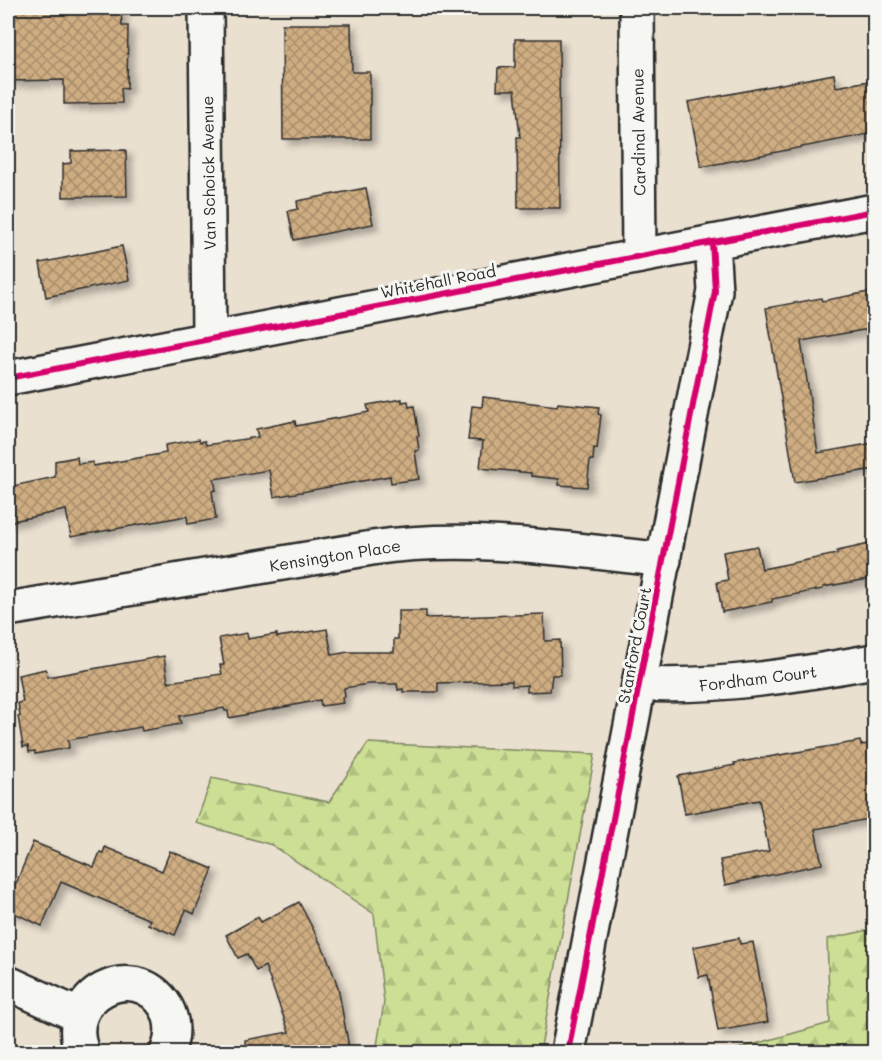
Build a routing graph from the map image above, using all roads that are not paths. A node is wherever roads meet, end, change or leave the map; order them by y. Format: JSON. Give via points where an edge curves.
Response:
{"nodes":[{"id":1,"x":206,"y":8,"type":"edge"},
{"id":2,"x":637,"y":8,"type":"edge"},
{"id":3,"x":874,"y":211,"type":"edge"},
{"id":4,"x":712,"y":242,"type":"junction"},
{"id":5,"x":639,"y":256,"type":"junction"},
{"id":6,"x":209,"y":339,"type":"junction"},
{"id":7,"x":8,"y":378,"type":"edge"},
{"id":8,"x":664,"y":560,"type":"junction"},
{"id":9,"x":8,"y":609,"type":"edge"},
{"id":10,"x":874,"y":661,"type":"edge"},
{"id":11,"x":640,"y":684,"type":"junction"},
{"id":12,"x":8,"y":983,"type":"edge"},
{"id":13,"x":80,"y":1016,"type":"junction"},
{"id":14,"x":82,"y":1053,"type":"edge"},
{"id":15,"x":167,"y":1053,"type":"edge"},
{"id":16,"x":568,"y":1053,"type":"edge"}],
"edges":[{"from":1,"to":6,"type":"street","name":"Van Schoick Avenue"},
{"from":2,"to":5,"type":"street","name":"Cardinal Avenue"},
{"from":3,"to":4,"type":"street","name":"Whitehall Road"},
{"from":4,"to":5,"type":"street","name":"Whitehall Road"},
{"from":4,"to":8,"type":"street","name":"Stanford Court","via":[[716,291]]},
{"from":5,"to":6,"type":"street","name":"Whitehall Road"},
{"from":6,"to":7,"type":"street","name":"Whitehall Road"},
{"from":8,"to":9,"type":"street","name":"Kensington Place","via":[[513,543],[410,544]]},
{"from":8,"to":11,"type":"street","name":"Stanford Court"},
{"from":10,"to":11,"type":"street","name":"Fordham Court","via":[[728,683]]},
{"from":11,"to":16,"type":"street","name":"Stanford Court"},
{"from":12,"to":13,"type":"street"},
{"from":13,"to":14,"type":"street","via":[[77,1034]]},
{"from":13,"to":15,"type":"street","via":[[89,1000],[104,989],[122,984],[141,986],[157,996],[167,1010],[172,1038]]}]}
